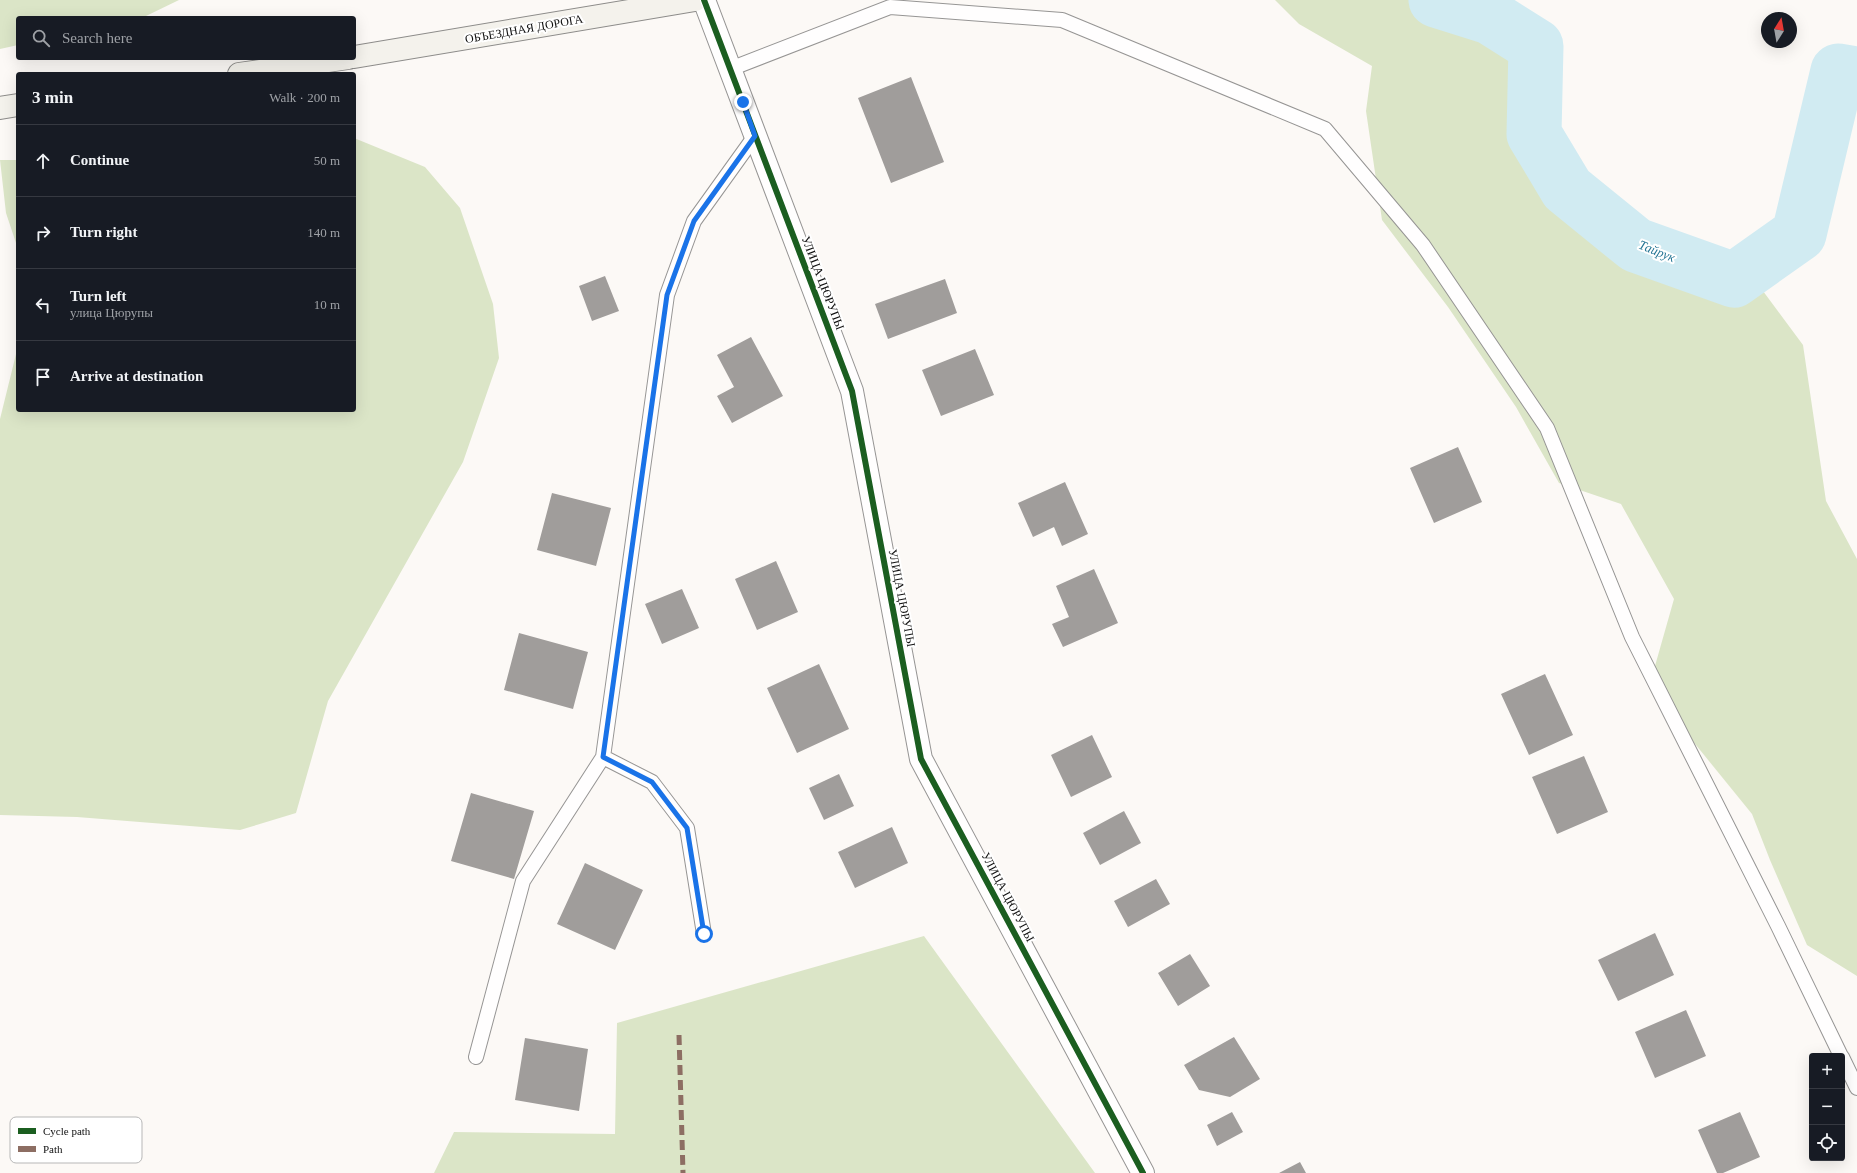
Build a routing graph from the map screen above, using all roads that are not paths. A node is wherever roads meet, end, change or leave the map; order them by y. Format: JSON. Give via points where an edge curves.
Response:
{"nodes":[{"id":1,"x":695,"y":0,"type":"edge"},
{"id":2,"x":704,"y":0,"type":"edge"},
{"id":3,"x":356,"y":57,"type":"edge"},
{"id":4,"x":334,"y":60,"type":"edge"},
{"id":5,"x":730,"y":68,"type":"junction"},
{"id":6,"x":253,"y":72,"type":"edge"},
{"id":7,"x":16,"y":106,"type":"edge"},
{"id":8,"x":0,"y":108,"type":"edge"},
{"id":9,"x":755,"y":136,"type":"junction"},
{"id":10,"x":603,"y":757,"type":"junction"},
{"id":11,"x":704,"y":934,"type":"dead end"},
{"id":12,"x":1840,"y":1053,"type":"edge"},
{"id":13,"x":476,"y":1057,"type":"dead end"},
{"id":14,"x":1845,"y":1063,"type":"edge"},
{"id":15,"x":1857,"y":1088,"type":"edge"},
{"id":16,"x":1143,"y":1173,"type":"edge"}],
"edges":[{"from":1,"to":3,"type":"main road","name":"ОБЪЕЗДНАЯ ДОРОГА"},
{"from":2,"to":5,"type":"street","name":"УЛИЦА ЦЮРУПЫ"},
{"from":4,"to":6,"type":"main road"},
{"from":5,"to":9,"type":"street","name":"УЛИЦА ЦЮРУПЫ"},
{"from":5,"to":12,"type":"lane","via":[[890,7],[1062,20],[1325,129],[1423,244],[1547,428],[1632,637]]},
{"from":7,"to":8,"type":"main road"},
{"from":9,"to":10,"type":"lane","via":[[694,221],[667,295]]},
{"from":9,"to":16,"type":"street","name":"УЛИЦА ЦЮРУПЫ","via":[[852,391],[921,759]]},
{"from":10,"to":11,"type":"lane","via":[[652,782],[687,828]]},
{"from":10,"to":13,"type":"lane","via":[[524,881]]},
{"from":14,"to":15,"type":"lane"}]}
